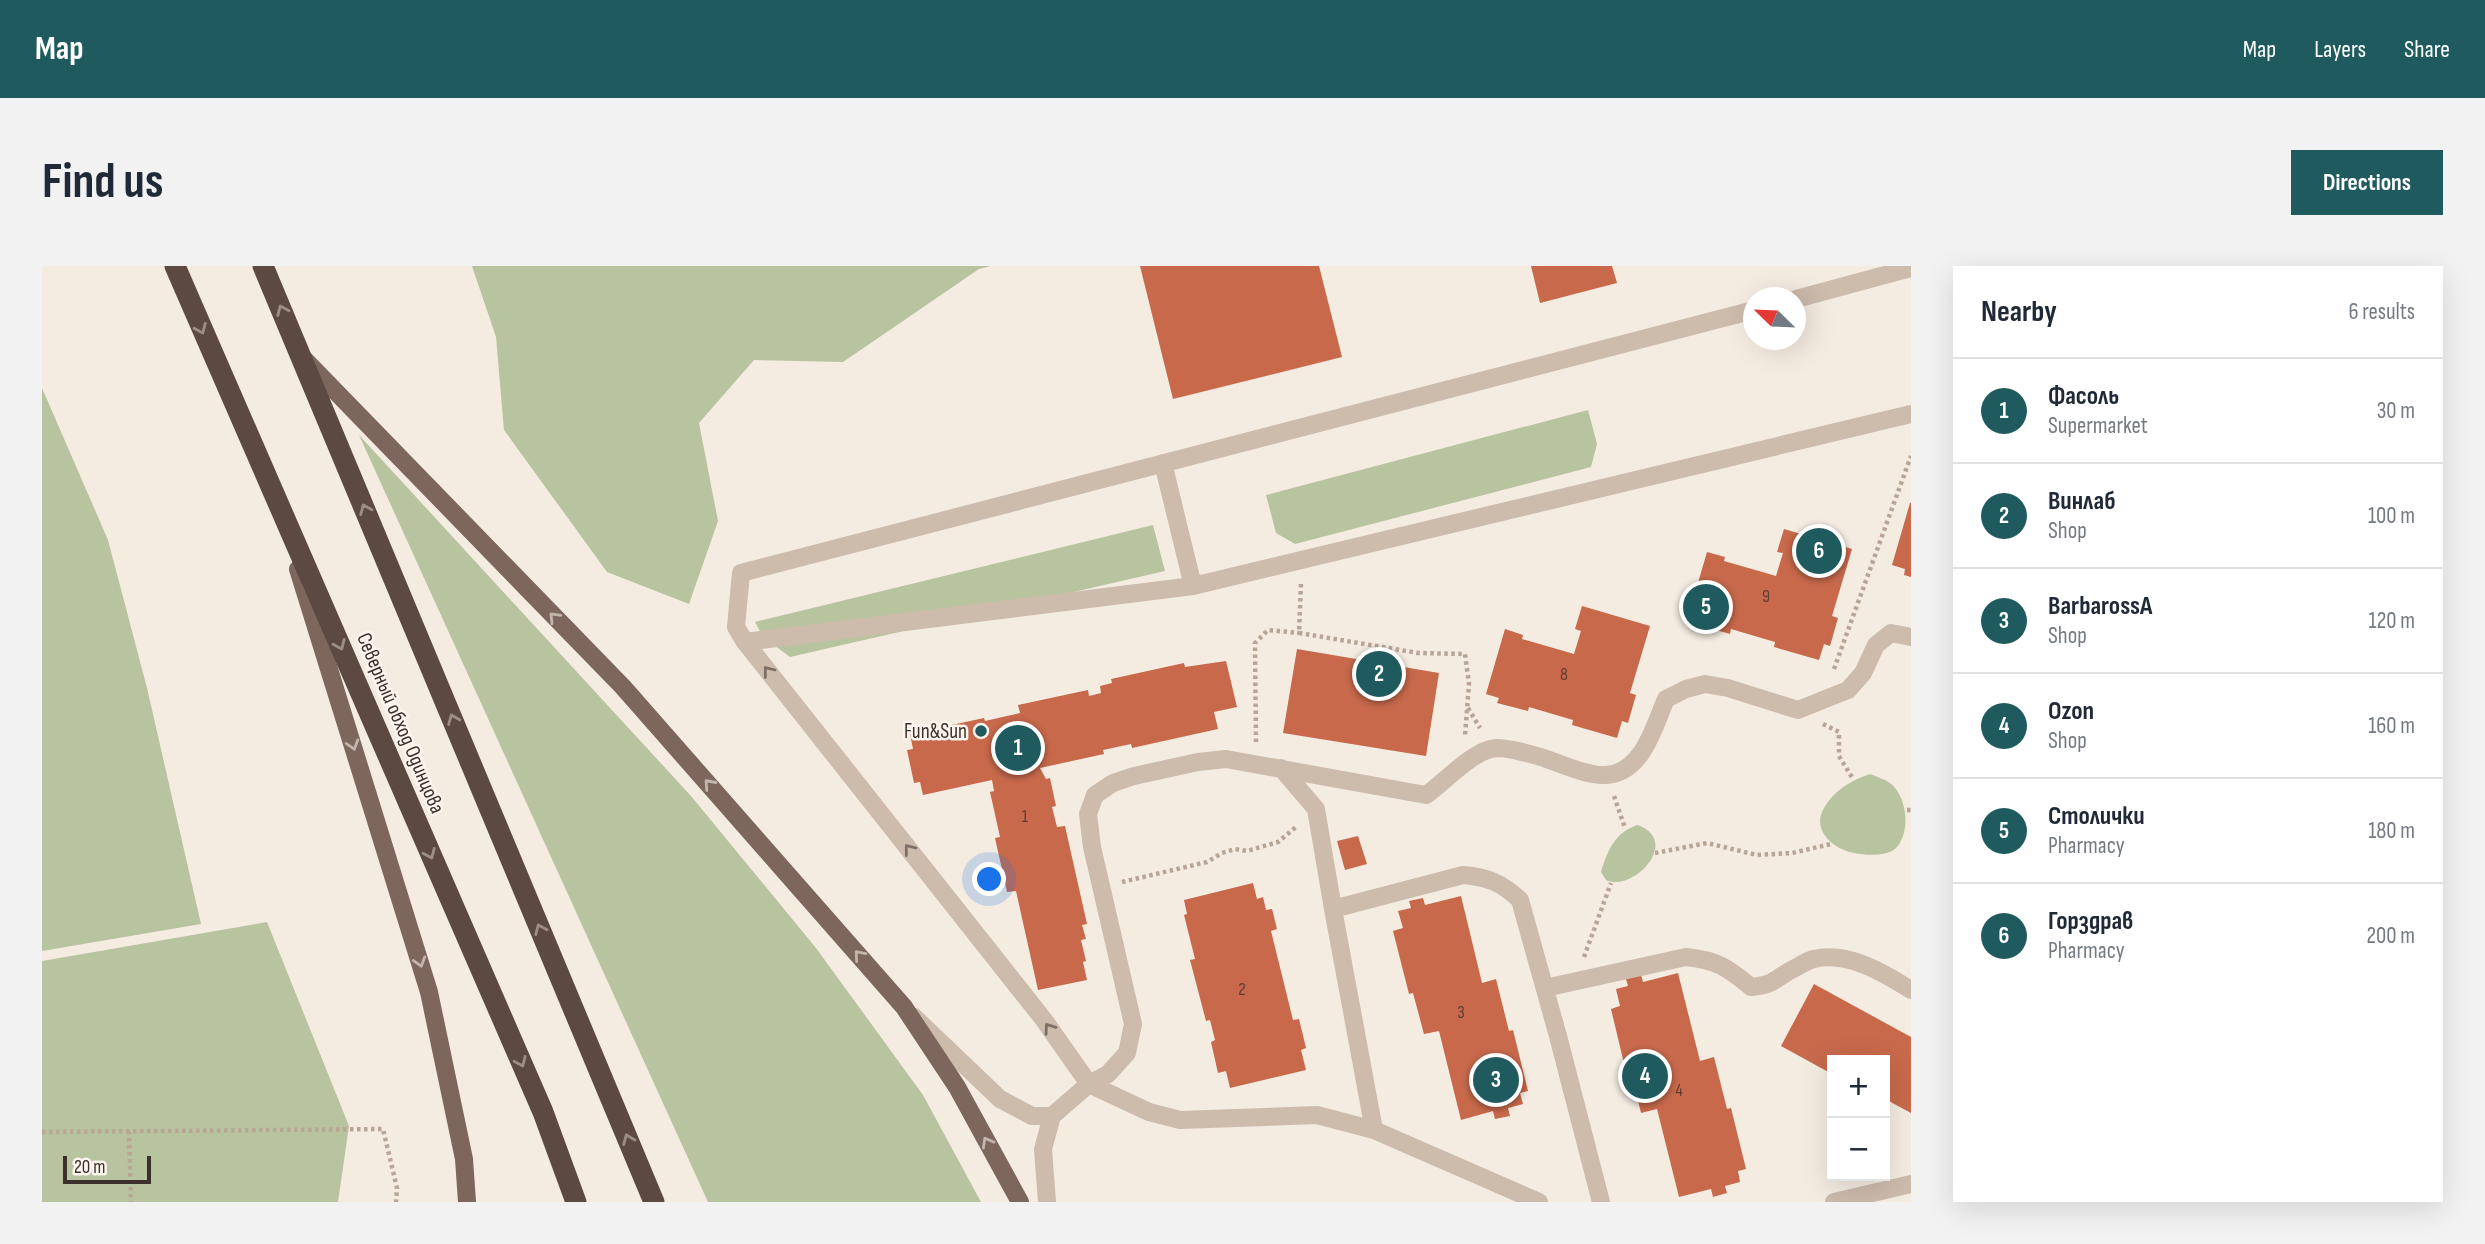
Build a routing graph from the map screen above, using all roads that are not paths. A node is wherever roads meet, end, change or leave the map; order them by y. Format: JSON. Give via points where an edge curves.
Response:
{"nodes":[{"id":1,"x":175,"y":266,"type":"edge"},
{"id":2,"x":263,"y":266,"type":"edge"},
{"id":3,"x":1911,"y":268,"type":"edge"},
{"id":4,"x":1806,"y":296,"type":"edge"},
{"id":5,"x":1743,"y":313,"type":"edge"},
{"id":6,"x":300,"y":355,"type":"junction"},
{"id":7,"x":1911,"y":414,"type":"edge"},
{"id":8,"x":1163,"y":463,"type":"junction"},
{"id":9,"x":282,"y":516,"type":"junction"},
{"id":10,"x":1193,"y":586,"type":"junction"},
{"id":11,"x":1911,"y":637,"type":"edge"},
{"id":12,"x":745,"y":642,"type":"junction"},
{"id":13,"x":1281,"y":768,"type":"junction"},
{"id":14,"x":1333,"y":909,"type":"junction"},
{"id":15,"x":1545,"y":988,"type":"junction"},
{"id":16,"x":1911,"y":990,"type":"edge"},
{"id":17,"x":904,"y":1007,"type":"junction"},
{"id":18,"x":1089,"y":1084,"type":"junction"},
{"id":19,"x":1052,"y":1116,"type":"junction"},
{"id":20,"x":1374,"y":1130,"type":"junction"},
{"id":21,"x":1911,"y":1184,"type":"edge"},
{"id":22,"x":467,"y":1202,"type":"edge"},
{"id":23,"x":576,"y":1202,"type":"edge"},
{"id":24,"x":654,"y":1202,"type":"edge"},
{"id":25,"x":1020,"y":1202,"type":"edge"},
{"id":26,"x":1047,"y":1202,"type":"edge"},
{"id":27,"x":1539,"y":1202,"type":"edge"},
{"id":28,"x":1601,"y":1202,"type":"edge"},
{"id":29,"x":1833,"y":1202,"type":"edge"}],
"edges":[{"from":1,"to":9,"type":"highway","name":"Северный обход Одинцова","one_way":true},
{"from":6,"to":2,"type":"highway","one_way":true},
{"from":3,"to":4,"type":"street"},
{"from":5,"to":8,"type":"street"},
{"from":17,"to":6,"type":"main road","one_way":true,"via":[[623,687]]},
{"from":24,"to":6,"type":"highway","one_way":true},
{"from":7,"to":10,"type":"street"},
{"from":8,"to":10,"type":"street"},
{"from":8,"to":12,"type":"street","via":[[741,573],[736,627]]},
{"from":9,"to":22,"type":"main road","one_way":true,"via":[[429,992],[464,1159]]},
{"from":9,"to":23,"type":"highway","name":"Северный обход Одинцова","one_way":true,"via":[[543,1112]]},
{"from":10,"to":12,"type":"street"},
{"from":11,"to":13,"type":"street","via":[[1891,633],[1876,645],[1863,673],[1848,690],[1798,710],[1728,688],[1705,684],[1686,689],[1666,699],[1645,748],[1630,766],[1606,775],[1497,748],[1479,752],[1426,795]]},
{"from":18,"to":12,"type":"street","one_way":true,"via":[[1044,1020]]},
{"from":13,"to":14,"type":"street","via":[[1316,809]]},
{"from":13,"to":18,"type":"street","via":[[1226,759],[1198,762],[1113,783],[1095,795],[1088,814],[1092,847],[1133,1024],[1127,1053],[1108,1074]]},
{"from":14,"to":15,"type":"street","via":[[1463,875],[1483,876],[1504,885],[1520,900]]},
{"from":14,"to":20,"type":"street"},
{"from":15,"to":16,"type":"street","via":[[1686,957],[1728,967],[1751,987],[1769,986],[1814,959],[1844,958]]},
{"from":15,"to":28,"type":"street"},
{"from":17,"to":19,"type":"street","via":[[1000,1099],[1032,1116]]},
{"from":25,"to":17,"type":"main road","one_way":true,"via":[[957,1087]]},
{"from":18,"to":19,"type":"street"},
{"from":18,"to":20,"type":"street","via":[[1149,1112],[1180,1120],[1317,1115]]},
{"from":19,"to":26,"type":"street","via":[[1043,1149]]},
{"from":20,"to":27,"type":"street"},
{"from":21,"to":29,"type":"street"}]}
